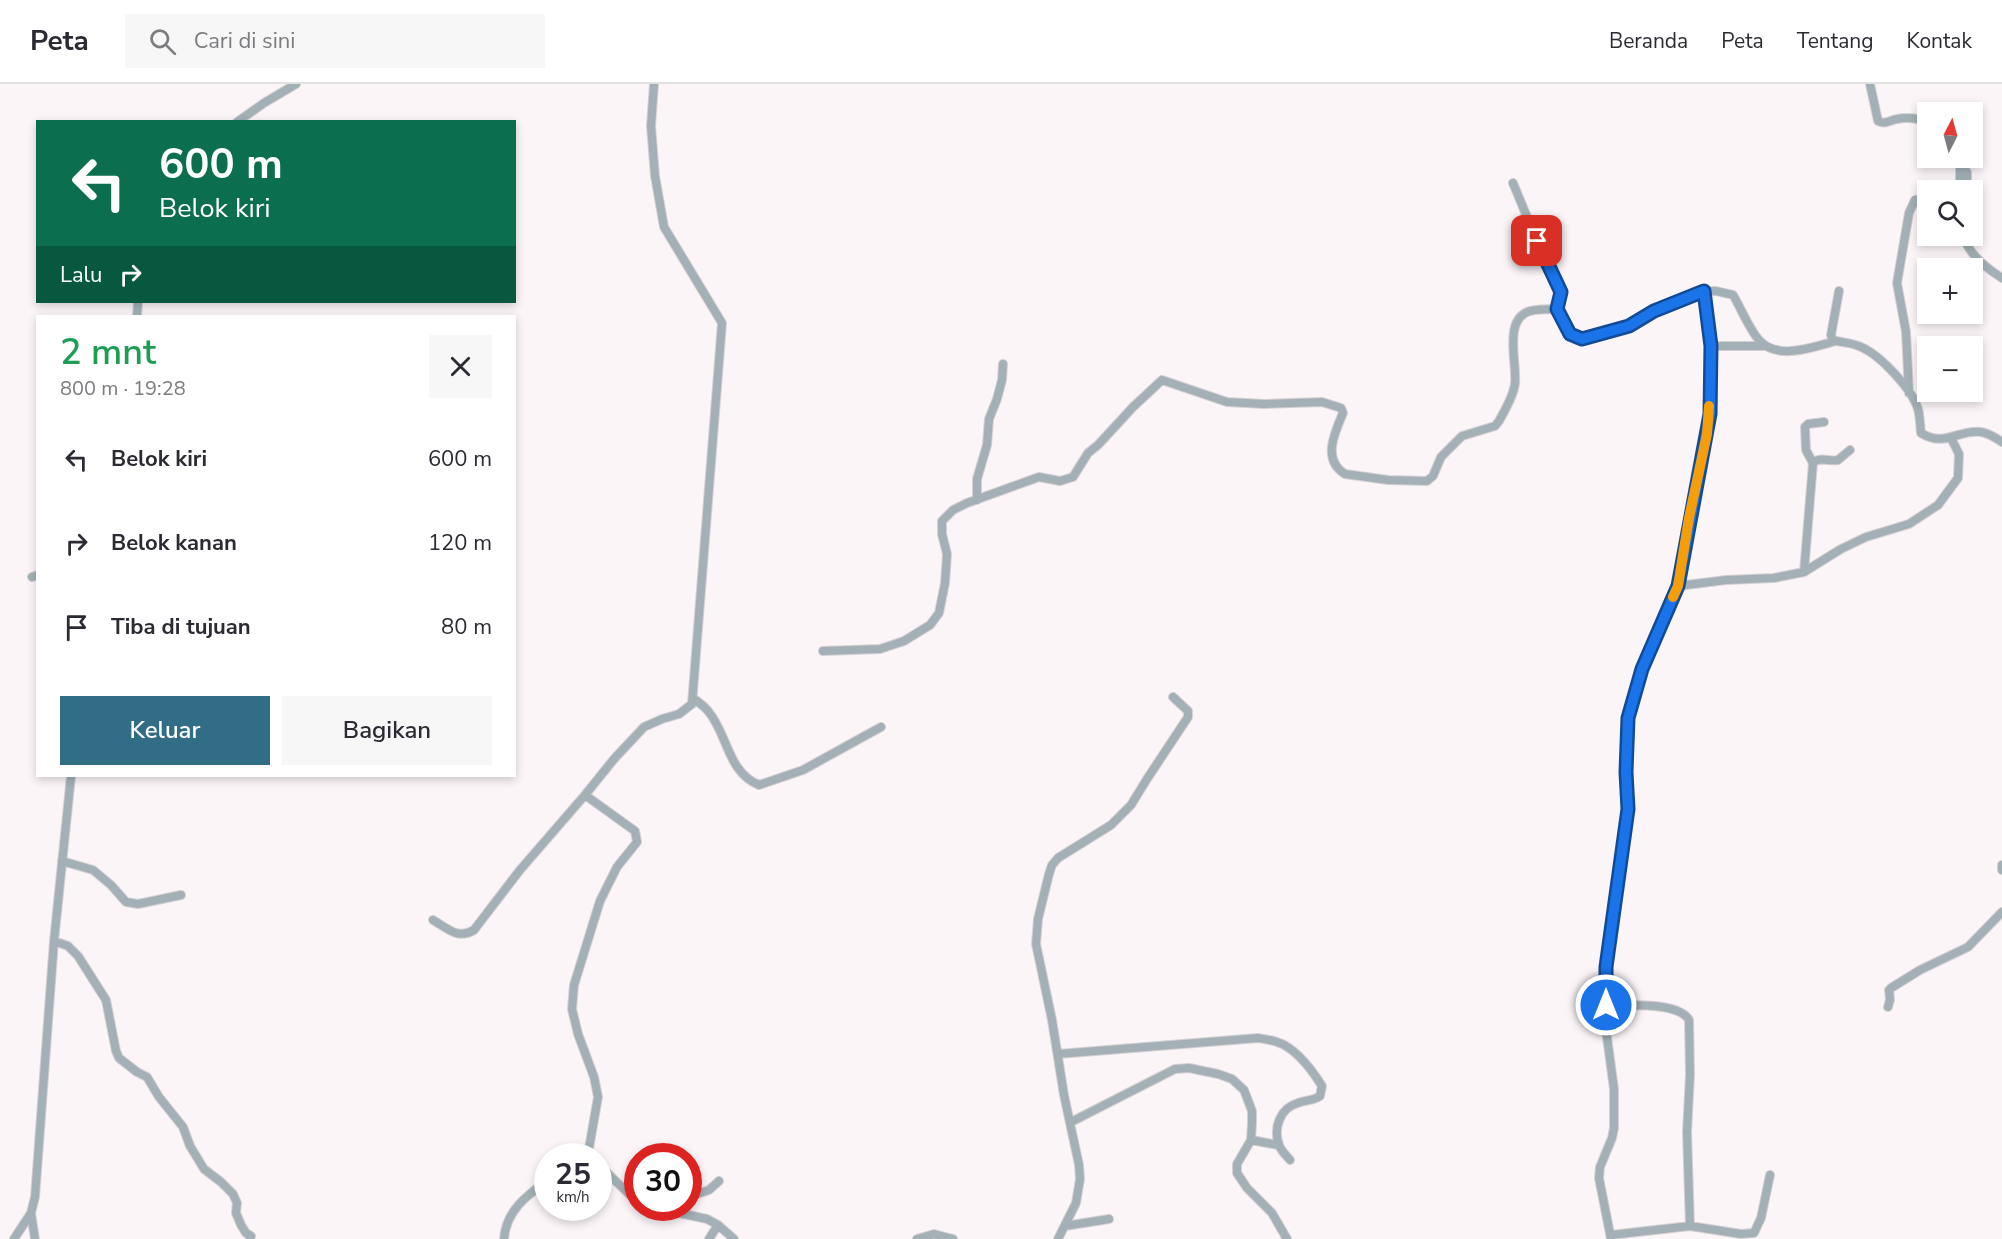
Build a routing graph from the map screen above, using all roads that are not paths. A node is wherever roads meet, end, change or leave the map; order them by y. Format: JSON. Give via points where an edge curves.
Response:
{"nodes":[{"id":1,"x":296,"y":84,"type":"edge"},
{"id":2,"x":654,"y":84,"type":"edge"},
{"id":3,"x":1870,"y":84,"type":"edge"},
{"id":4,"x":1917,"y":118,"type":"edge"},
{"id":5,"x":240,"y":120,"type":"edge"},
{"id":6,"x":1513,"y":183,"type":"dead end"},
{"id":7,"x":1917,"y":200,"type":"edge"},
{"id":8,"x":1967,"y":246,"type":"edge"},
{"id":9,"x":2002,"y":278,"type":"edge"},
{"id":10,"x":1704,"y":291,"type":"junction"},
{"id":11,"x":1839,"y":291,"type":"dead end"},
{"id":12,"x":1557,"y":309,"type":"junction"},
{"id":13,"x":1836,"y":341,"type":"junction"},
{"id":14,"x":1711,"y":346,"type":"junction"},
{"id":15,"x":1766,"y":346,"type":"junction"},
{"id":16,"x":1003,"y":364,"type":"dead end"},
{"id":17,"x":1909,"y":393,"type":"junction"},
{"id":18,"x":1824,"y":422,"type":"dead end"},
{"id":19,"x":1951,"y":438,"type":"junction"},
{"id":20,"x":2002,"y":442,"type":"edge"},
{"id":21,"x":1850,"y":450,"type":"dead end"},
{"id":22,"x":1813,"y":463,"type":"junction"},
{"id":23,"x":977,"y":500,"type":"junction"},
{"id":24,"x":1804,"y":572,"type":"junction"},
{"id":25,"x":1678,"y":586,"type":"junction"},
{"id":26,"x":824,"y":651,"type":"dead end"},
{"id":27,"x":1173,"y":697,"type":"dead end"},
{"id":28,"x":693,"y":698,"type":"junction"},
{"id":29,"x":881,"y":727,"type":"dead end"},
{"id":30,"x":71,"y":777,"type":"edge"},
{"id":31,"x":585,"y":795,"type":"junction"},
{"id":32,"x":62,"y":861,"type":"junction"},
{"id":33,"x":2002,"y":865,"type":"edge"},
{"id":34,"x":2002,"y":870,"type":"edge"},
{"id":35,"x":181,"y":895,"type":"dead end"},
{"id":36,"x":2002,"y":912,"type":"edge"},
{"id":37,"x":433,"y":920,"type":"dead end"},
{"id":38,"x":54,"y":941,"type":"junction"},
{"id":39,"x":1606,"y":1005,"type":"junction"},
{"id":40,"x":1888,"y":1007,"type":"dead end"},
{"id":41,"x":1058,"y":1054,"type":"junction"},
{"id":42,"x":1071,"y":1122,"type":"junction"},
{"id":43,"x":1251,"y":1140,"type":"junction"},
{"id":44,"x":589,"y":1143,"type":"edge"},
{"id":45,"x":1278,"y":1145,"type":"junction"},
{"id":46,"x":1290,"y":1160,"type":"dead end"},
{"id":47,"x":1770,"y":1175,"type":"dead end"},
{"id":48,"x":612,"y":1177,"type":"edge"},
{"id":49,"x":719,"y":1181,"type":"dead end"},
{"id":50,"x":624,"y":1188,"type":"edge"},
{"id":51,"x":534,"y":1190,"type":"edge"},
{"id":52,"x":702,"y":1192,"type":"edge"},
{"id":53,"x":31,"y":1213,"type":"junction"},
{"id":54,"x":702,"y":1218,"type":"edge"},
{"id":55,"x":1109,"y":1219,"type":"dead end"},
{"id":56,"x":718,"y":1225,"type":"junction"},
{"id":57,"x":1065,"y":1226,"type":"junction"},
{"id":58,"x":1690,"y":1226,"type":"junction"},
{"id":59,"x":1611,"y":1237,"type":"edge"},
{"id":60,"x":1741,"y":1237,"type":"edge"},
{"id":61,"x":14,"y":1239,"type":"edge"},
{"id":62,"x":35,"y":1239,"type":"edge"},
{"id":63,"x":250,"y":1239,"type":"edge"},
{"id":64,"x":504,"y":1239,"type":"edge"},
{"id":65,"x":709,"y":1239,"type":"edge"},
{"id":66,"x":734,"y":1239,"type":"edge"},
{"id":67,"x":917,"y":1239,"type":"edge"},
{"id":68,"x":953,"y":1239,"type":"edge"},
{"id":69,"x":1058,"y":1239,"type":"edge"},
{"id":70,"x":1287,"y":1239,"type":"edge"}],
"edges":[{"from":1,"to":5,"type":"street"},
{"from":2,"to":28,"type":"street","via":[[651,126],[664,227],[722,323]]},
{"from":3,"to":4,"type":"street","via":[[1878,121],[1884,124]]},
{"from":6,"to":12,"type":"street","via":[[1561,292]]},
{"from":7,"to":17,"type":"street","via":[[1909,213],[1897,283],[1906,332]]},
{"from":8,"to":9,"type":"street"},
{"from":10,"to":12,"type":"street","via":[[1654,311],[1629,326],[1582,339],[1570,334]]},
{"from":10,"to":14,"type":"street"},
{"from":10,"to":15,"type":"street","via":[[1733,295]]},
{"from":11,"to":13,"type":"street","via":[[1832,335]]},
{"from":12,"to":23,"type":"street","via":[[1529,311],[1517,320],[1513,337],[1515,384],[1499,421],[1495,426],[1462,436],[1441,457],[1427,481],[1388,480],[1342,472],[1331,453],[1343,413],[1335,405],[1227,402],[1162,380],[1088,453],[1073,477],[1060,481],[1039,477]]},
{"from":13,"to":15,"type":"street","via":[[1803,350]]},
{"from":13,"to":17,"type":"street","via":[[1872,352]]},
{"from":14,"to":15,"type":"street"},
{"from":14,"to":25,"type":"street","via":[[1710,414]]},
{"from":16,"to":23,"type":"street","via":[[1000,389],[988,419]]},
{"from":17,"to":19,"type":"street","via":[[1918,408],[1921,433]]},
{"from":18,"to":22,"type":"street","via":[[1805,427],[1806,450]]},
{"from":19,"to":20,"type":"street","via":[[1980,432]]},
{"from":19,"to":24,"type":"street","via":[[1959,454],[1959,477],[1938,505],[1909,524],[1866,537]]},
{"from":21,"to":22,"type":"street","via":[[1838,460],[1817,459]]},
{"from":22,"to":24,"type":"street"},
{"from":23,"to":26,"type":"street","via":[[953,510],[942,521],[947,554],[945,583],[939,614],[930,625],[880,649]]},
{"from":24,"to":25,"type":"street"},
{"from":25,"to":39,"type":"street","via":[[1642,669],[1628,718],[1628,809],[1606,967]]},
{"from":27,"to":41,"type":"street","via":[[1188,711],[1188,717],[1131,806],[1111,825],[1058,858],[1048,874],[1036,944]]},
{"from":28,"to":29,"type":"street","via":[[708,711],[741,774],[759,785],[803,770]]},
{"from":28,"to":31,"type":"street","via":[[692,704],[679,714],[645,727]]},
{"from":30,"to":32,"type":"street"},
{"from":31,"to":37,"type":"street","via":[[474,930],[458,934]]},
{"from":31,"to":44,"type":"street","via":[[635,831],[637,842],[617,867],[600,901],[574,985],[572,1009],[598,1097]]},
{"from":32,"to":35,"type":"street","via":[[93,870],[126,902],[138,904]]},
{"from":32,"to":38,"type":"street"},
{"from":33,"to":34,"type":"street"},
{"from":36,"to":40,"type":"street","via":[[1968,946],[1891,988]]},
{"from":38,"to":53,"type":"street"},
{"from":38,"to":63,"type":"street","via":[[68,946],[93,978],[106,1000],[119,1058],[147,1077],[183,1127],[204,1169],[233,1194],[236,1213]]},
{"from":39,"to":58,"type":"street","via":[[1675,1009],[1689,1020]]},
{"from":39,"to":59,"type":"street","via":[[1614,1128],[1599,1178]]},
{"from":41,"to":42,"type":"street"},
{"from":41,"to":45,"type":"street","via":[[1258,1038],[1278,1042],[1300,1058],[1323,1090],[1316,1099],[1297,1103],[1282,1114],[1277,1127]]},
{"from":42,"to":43,"type":"street","via":[[1180,1067],[1218,1074],[1239,1084],[1252,1112]]},
{"from":42,"to":57,"type":"street","via":[[1080,1179],[1076,1203]]},
{"from":43,"to":45,"type":"street"},
{"from":43,"to":70,"type":"street","via":[[1237,1164],[1237,1173],[1272,1213]]},
{"from":45,"to":46,"type":"street"},
{"from":47,"to":60,"type":"street","via":[[1757,1228]]},
{"from":48,"to":50,"type":"street"},
{"from":49,"to":52,"type":"street"},
{"from":51,"to":64,"type":"street","via":[[511,1214]]},
{"from":53,"to":61,"type":"street"},
{"from":53,"to":62,"type":"street"},
{"from":54,"to":56,"type":"street"},
{"from":55,"to":57,"type":"street"},
{"from":56,"to":65,"type":"street"},
{"from":56,"to":66,"type":"street"},
{"from":57,"to":69,"type":"street"},
{"from":58,"to":59,"type":"street"},
{"from":58,"to":60,"type":"street"},
{"from":67,"to":68,"type":"street","via":[[934,1234]]}]}
